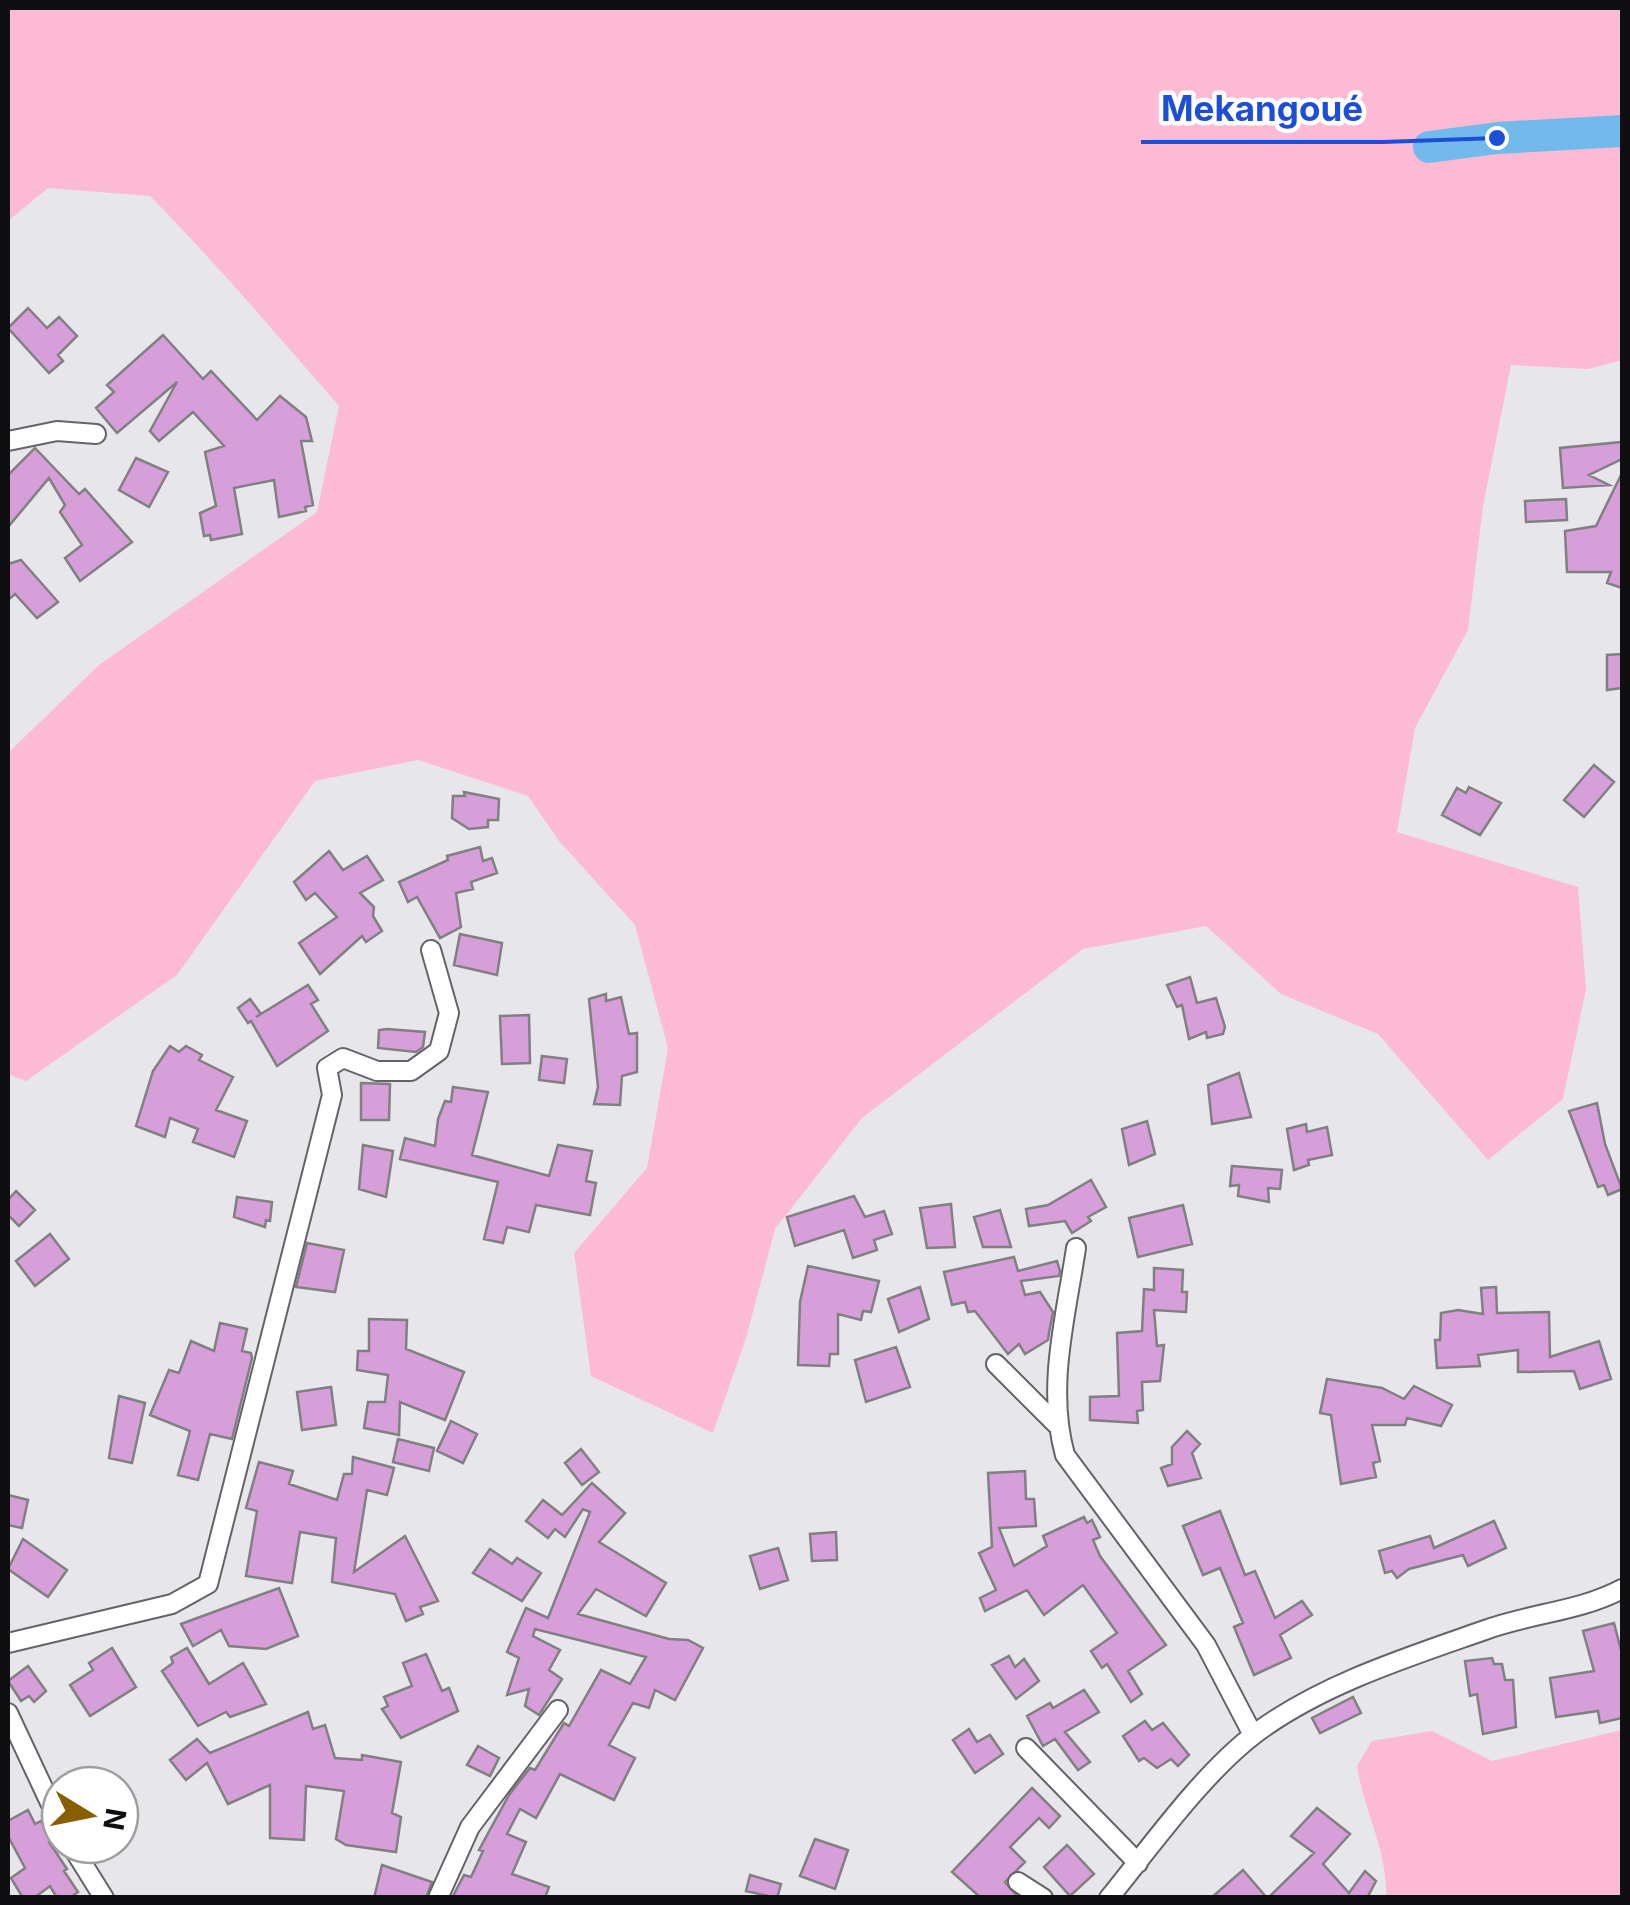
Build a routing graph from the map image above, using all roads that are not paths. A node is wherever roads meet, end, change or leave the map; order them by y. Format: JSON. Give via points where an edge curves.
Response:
{"nodes":[{"id":1,"x":96,"y":434,"type":"dead end"},
{"id":2,"x":8,"y":440,"type":"edge"},
{"id":3,"x":431,"y":950,"type":"dead end"},
{"id":4,"x":1076,"y":1248,"type":"dead end"},
{"id":5,"x":996,"y":1364,"type":"dead end"},
{"id":6,"x":1056,"y":1424,"type":"junction"},
{"id":7,"x":1622,"y":1589,"type":"edge"},
{"id":8,"x":8,"y":1643,"type":"edge"},
{"id":9,"x":558,"y":1710,"type":"dead end"},
{"id":10,"x":8,"y":1713,"type":"edge"},
{"id":11,"x":1254,"y":1735,"type":"junction"},
{"id":12,"x":1026,"y":1748,"type":"dead end"},
{"id":13,"x":40,"y":1781,"type":"edge"},
{"id":14,"x":1138,"y":1864,"type":"junction"},
{"id":15,"x":83,"y":1865,"type":"edge"},
{"id":16,"x":1018,"y":1882,"type":"dead end"},
{"id":17,"x":104,"y":1898,"type":"edge"},
{"id":18,"x":438,"y":1898,"type":"edge"},
{"id":19,"x":1044,"y":1898,"type":"edge"},
{"id":20,"x":1109,"y":1898,"type":"edge"}],
"edges":[{"from":1,"to":2,"type":"street","via":[[57,431]]},
{"from":3,"to":8,"type":"street","via":[[450,1013],[439,1051],[412,1071],[377,1071],[343,1058],[327,1068],[332,1095],[208,1584],[172,1604]]},
{"from":4,"to":6,"type":"street","via":[[1056,1379]]},
{"from":5,"to":6,"type":"street"},
{"from":6,"to":11,"type":"street","via":[[1065,1454],[1206,1645]]},
{"from":7,"to":11,"type":"street","via":[[1560,1613],[1487,1629],[1339,1686]]},
{"from":9,"to":18,"type":"street","via":[[470,1827]]},
{"from":10,"to":13,"type":"street"},
{"from":11,"to":14,"type":"street"},
{"from":12,"to":14,"type":"street"},
{"from":14,"to":20,"type":"street"},
{"from":15,"to":17,"type":"street"},
{"from":16,"to":19,"type":"street"}]}
